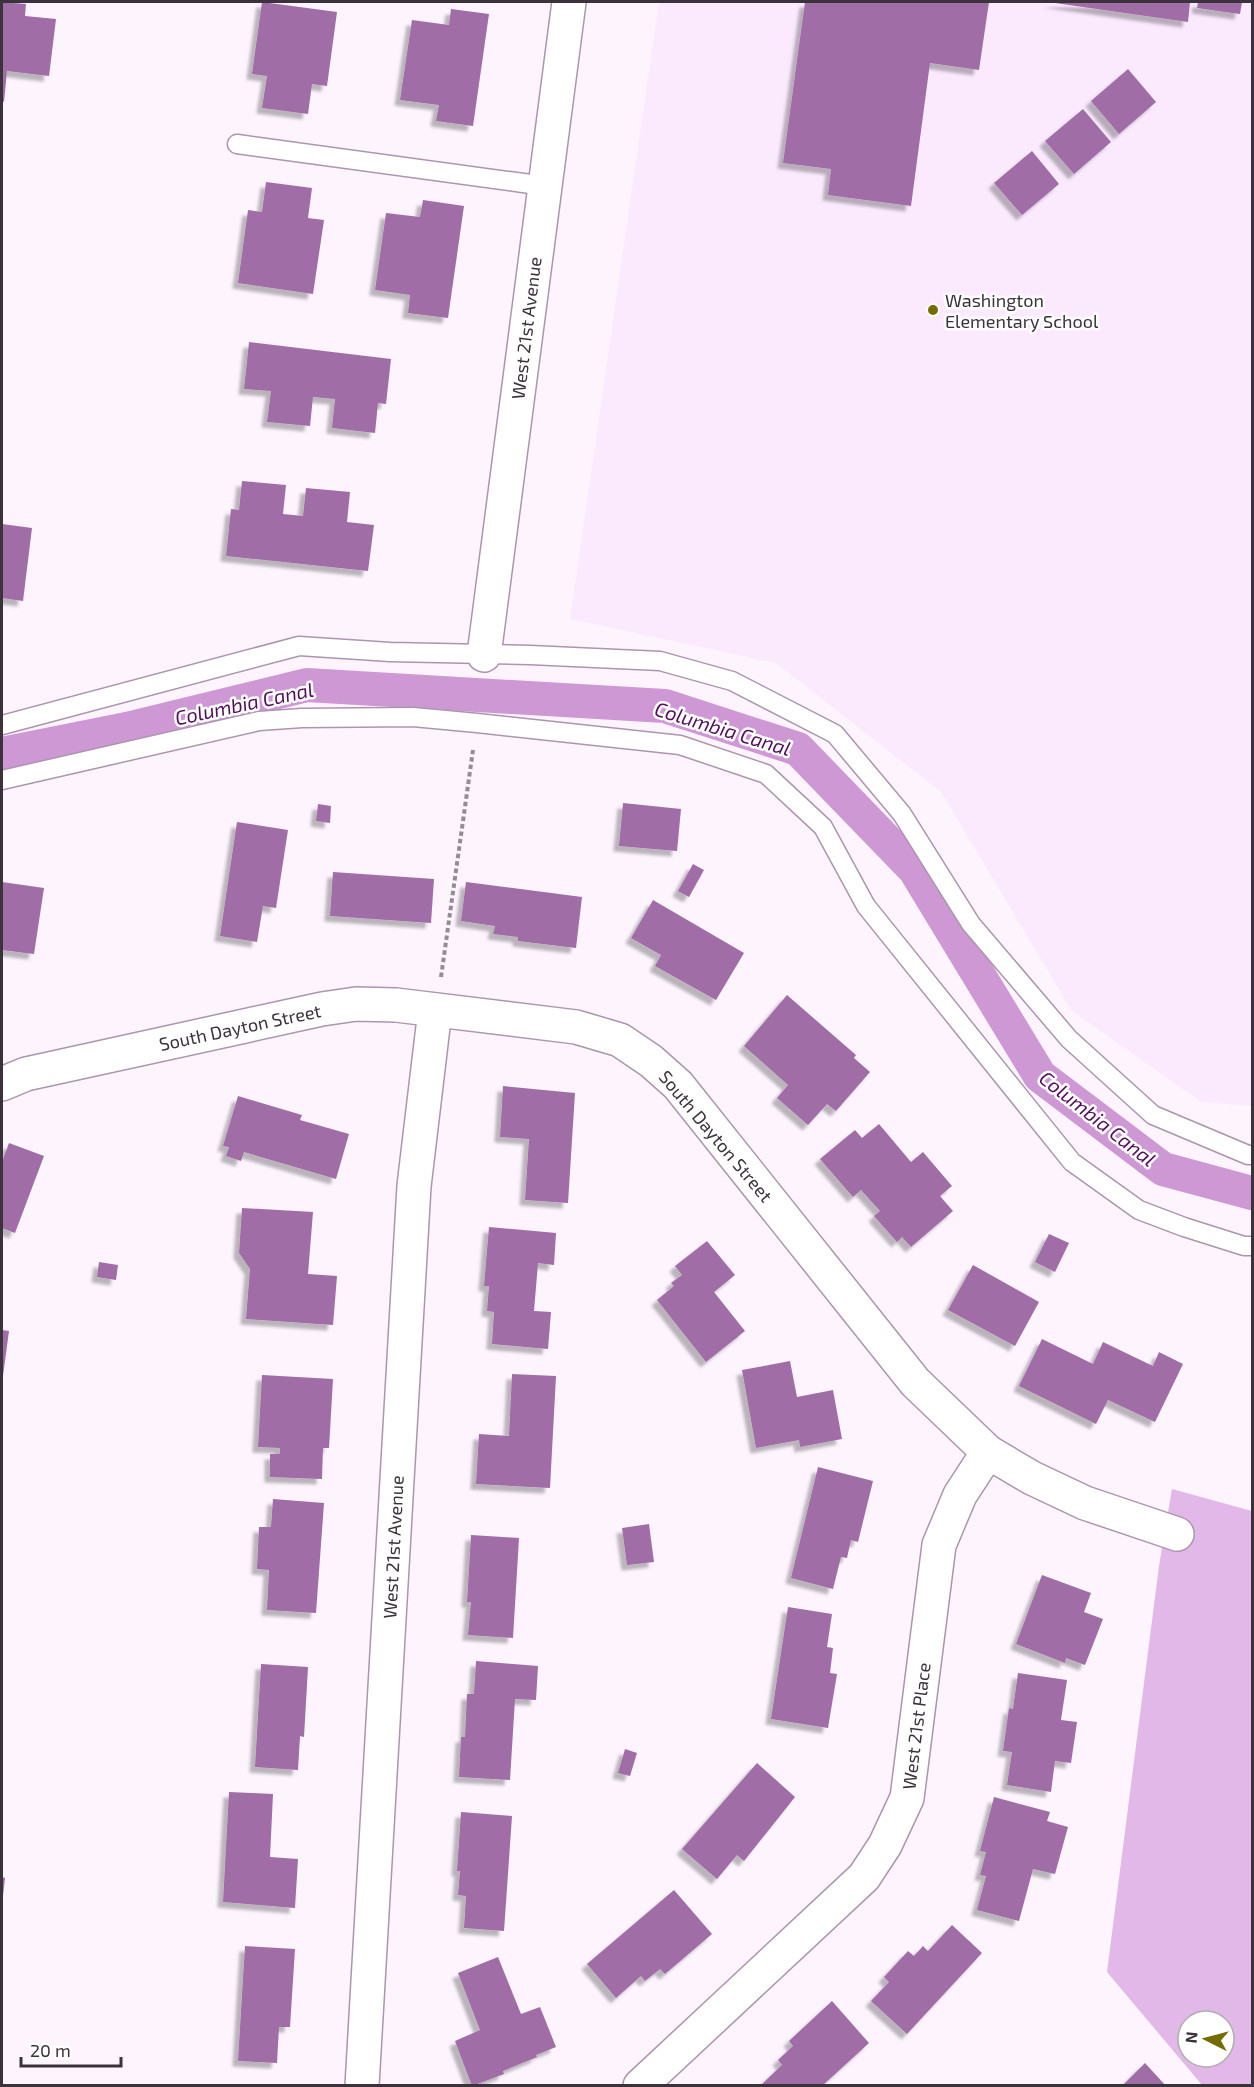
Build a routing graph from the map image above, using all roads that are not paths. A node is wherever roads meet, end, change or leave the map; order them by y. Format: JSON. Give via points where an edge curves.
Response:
{"nodes":[{"id":1,"x":569,"y":2,"type":"edge"},
{"id":2,"x":237,"y":144,"type":"dead end"},
{"id":3,"x":545,"y":186,"type":"junction"},
{"id":4,"x":484,"y":654,"type":"junction"},
{"id":5,"x":2,"y":725,"type":"edge"},
{"id":6,"x":2,"y":780,"type":"edge"},
{"id":7,"x":435,"y":1010,"type":"junction"},
{"id":8,"x":2,"y":1084,"type":"edge"},
{"id":9,"x":1252,"y":1155,"type":"edge"},
{"id":10,"x":1252,"y":1246,"type":"edge"},
{"id":11,"x":988,"y":1452,"type":"junction"},
{"id":12,"x":1177,"y":1534,"type":"dead end"},
{"id":13,"x":362,"y":2085,"type":"edge"},
{"id":14,"x":640,"y":2085,"type":"edge"}],
"edges":[{"from":1,"to":3,"type":"street","name":"West 21st Avenue"},
{"from":2,"to":3,"type":"lane"},
{"from":3,"to":4,"type":"street","name":"West 21st Avenue"},
{"from":4,"to":5,"type":"lane","via":[[298,646]]},
{"from":4,"to":9,"type":"lane","via":[[660,661],[732,681],[836,734],[902,814],[971,924],[1069,1039],[1152,1116]]},
{"from":6,"to":10,"type":"lane","via":[[259,721],[413,717],[680,745],[766,774],[824,826],[866,906],[1072,1162],[1139,1210]]},
{"from":7,"to":8,"type":"street","name":"South Dayton Street","via":[[356,1004],[322,1009],[26,1074]]},
{"from":7,"to":11,"type":"street","name":"South Dayton Street","via":[[576,1027],[620,1040],[651,1061],[678,1085],[915,1382]]},
{"from":7,"to":13,"type":"street","name":"West 21st Avenue","via":[[414,1186]]},
{"from":11,"to":12,"type":"street","name":"South Dayton Street","via":[[1085,1503]]},
{"from":11,"to":14,"type":"street","name":"West 21st Place","via":[[960,1495],[939,1545],[907,1798],[885,1845],[864,1877]]}]}
